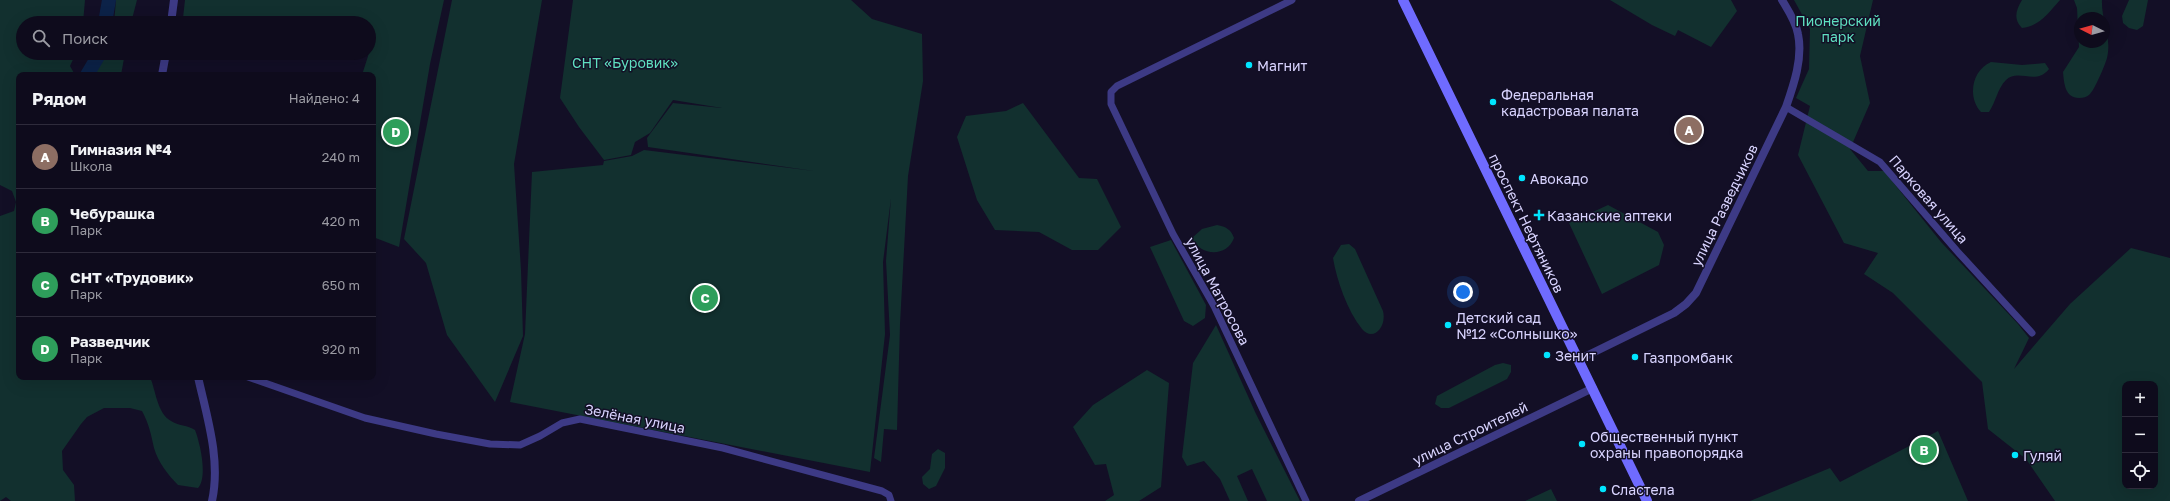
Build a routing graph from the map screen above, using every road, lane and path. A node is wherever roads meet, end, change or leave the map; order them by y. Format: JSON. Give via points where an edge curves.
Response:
{"nodes":[{"id":1,"x":174,"y":0,"type":"edge"},
{"id":2,"x":1292,"y":0,"type":"edge"},
{"id":3,"x":1403,"y":0,"type":"edge"},
{"id":4,"x":1782,"y":0,"type":"edge"},
{"id":5,"x":172,"y":16,"type":"edge"},
{"id":6,"x":165,"y":60,"type":"edge"},
{"id":7,"x":163,"y":72,"type":"edge"},
{"id":8,"x":1786,"y":107,"type":"junction"},
{"id":9,"x":2032,"y":333,"type":"dead end"},
{"id":10,"x":1578,"y":360,"type":"junction"},
{"id":11,"x":199,"y":380,"type":"edge"},
{"id":12,"x":257,"y":380,"type":"edge"},
{"id":13,"x":1593,"y":388,"type":"junction"},
{"id":14,"x":212,"y":501,"type":"edge"},
{"id":15,"x":891,"y":501,"type":"edge"},
{"id":16,"x":1306,"y":501,"type":"edge"},
{"id":17,"x":1359,"y":501,"type":"edge"},
{"id":18,"x":1647,"y":501,"type":"edge"}],
"edges":[{"from":1,"to":5,"type":"street"},
{"from":2,"to":16,"type":"street","name":"улица Матросова","via":[[1117,86],[1112,92],[1111,104],[1173,234],[1214,306]]},
{"from":3,"to":10,"type":"main road","name":"проспект Нефтяников"},
{"from":4,"to":8,"type":"street","name":"улица Разведчиков","via":[[1798,33],[1799,49],[1796,72]]},
{"from":6,"to":7,"type":"street"},
{"from":8,"to":9,"type":"street","name":"Парковая улица","via":[[1880,162]]},
{"from":8,"to":10,"type":"street","name":"улица Разведчиков","via":[[1696,293],[1674,313]]},
{"from":10,"to":13,"type":"main road","name":"проспект Нефтяников"},
{"from":11,"to":14,"type":"street","via":[[214,450],[215,489]]},
{"from":12,"to":15,"type":"street","name":"Зелёная улица","via":[[365,418],[490,444],[520,445],[562,423],[580,419],[723,448],[882,490],[889,495]]},
{"from":13,"to":17,"type":"street","name":"улица Строителей"},
{"from":13,"to":18,"type":"main road","name":"проспект Нефтяников"}]}
